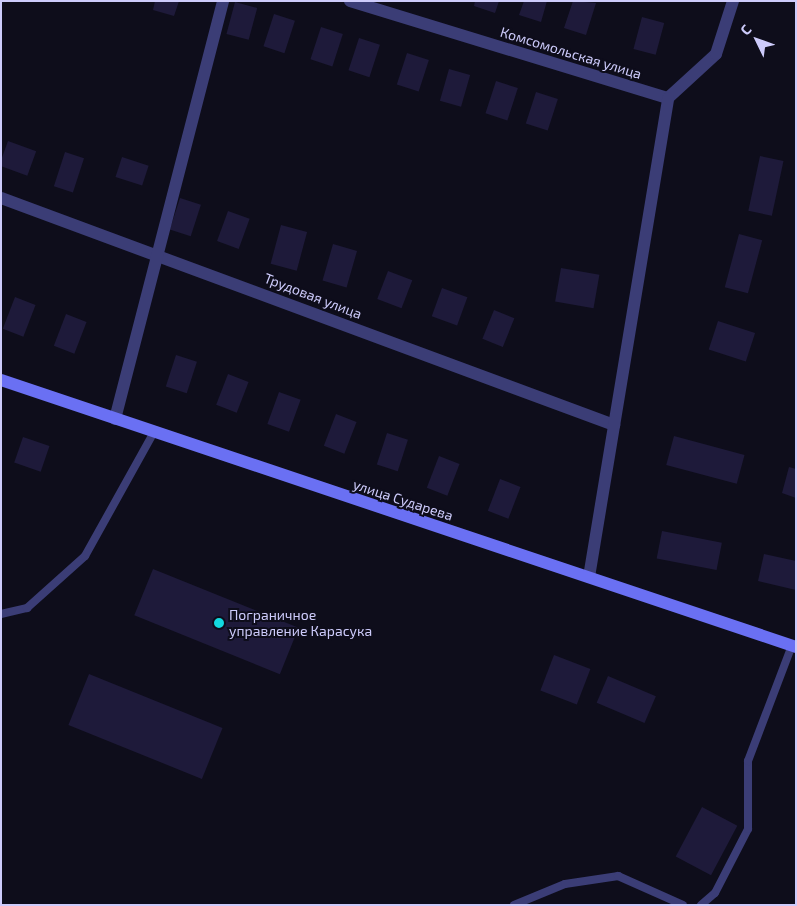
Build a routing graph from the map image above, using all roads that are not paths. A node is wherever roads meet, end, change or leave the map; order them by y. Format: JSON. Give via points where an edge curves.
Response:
{"nodes":[{"id":1,"x":223,"y":1,"type":"edge"},
{"id":2,"x":350,"y":1,"type":"edge"},
{"id":3,"x":733,"y":1,"type":"edge"},
{"id":4,"x":668,"y":98,"type":"junction"},
{"id":5,"x":1,"y":198,"type":"edge"},
{"id":6,"x":158,"y":254,"type":"junction"},
{"id":7,"x":1,"y":380,"type":"edge"},
{"id":8,"x":115,"y":419,"type":"junction"},
{"id":9,"x":614,"y":425,"type":"junction"},
{"id":10,"x":154,"y":432,"type":"junction"},
{"id":11,"x":588,"y":577,"type":"junction"},
{"id":12,"x":1,"y":614,"type":"edge"},
{"id":13,"x":794,"y":646,"type":"edge"},
{"id":14,"x":514,"y":905,"type":"edge"},
{"id":15,"x":683,"y":905,"type":"edge"},
{"id":16,"x":701,"y":905,"type":"edge"}],
"edges":[{"from":1,"to":6,"type":"street"},
{"from":2,"to":4,"type":"street","name":"Комсомольская улица"},
{"from":3,"to":4,"type":"street","via":[[716,54]]},
{"from":4,"to":9,"type":"street"},
{"from":5,"to":6,"type":"street","name":"Трудовая улица"},
{"from":6,"to":8,"type":"street"},
{"from":6,"to":9,"type":"street","name":"Трудовая улица"},
{"from":7,"to":8,"type":"street","name":"улица Сударева"},
{"from":8,"to":10,"type":"street","name":"улица Сударева"},
{"from":9,"to":11,"type":"street"},
{"from":10,"to":11,"type":"street","name":"улица Сударева"},
{"from":10,"to":12,"type":"lane","via":[[85,556],[27,608]]},
{"from":11,"to":13,"type":"street","name":"улица Сударева"},
{"from":13,"to":16,"type":"lane","via":[[748,761],[748,828],[715,893]]},
{"from":14,"to":15,"type":"lane","via":[[565,884],[618,876]]}]}
